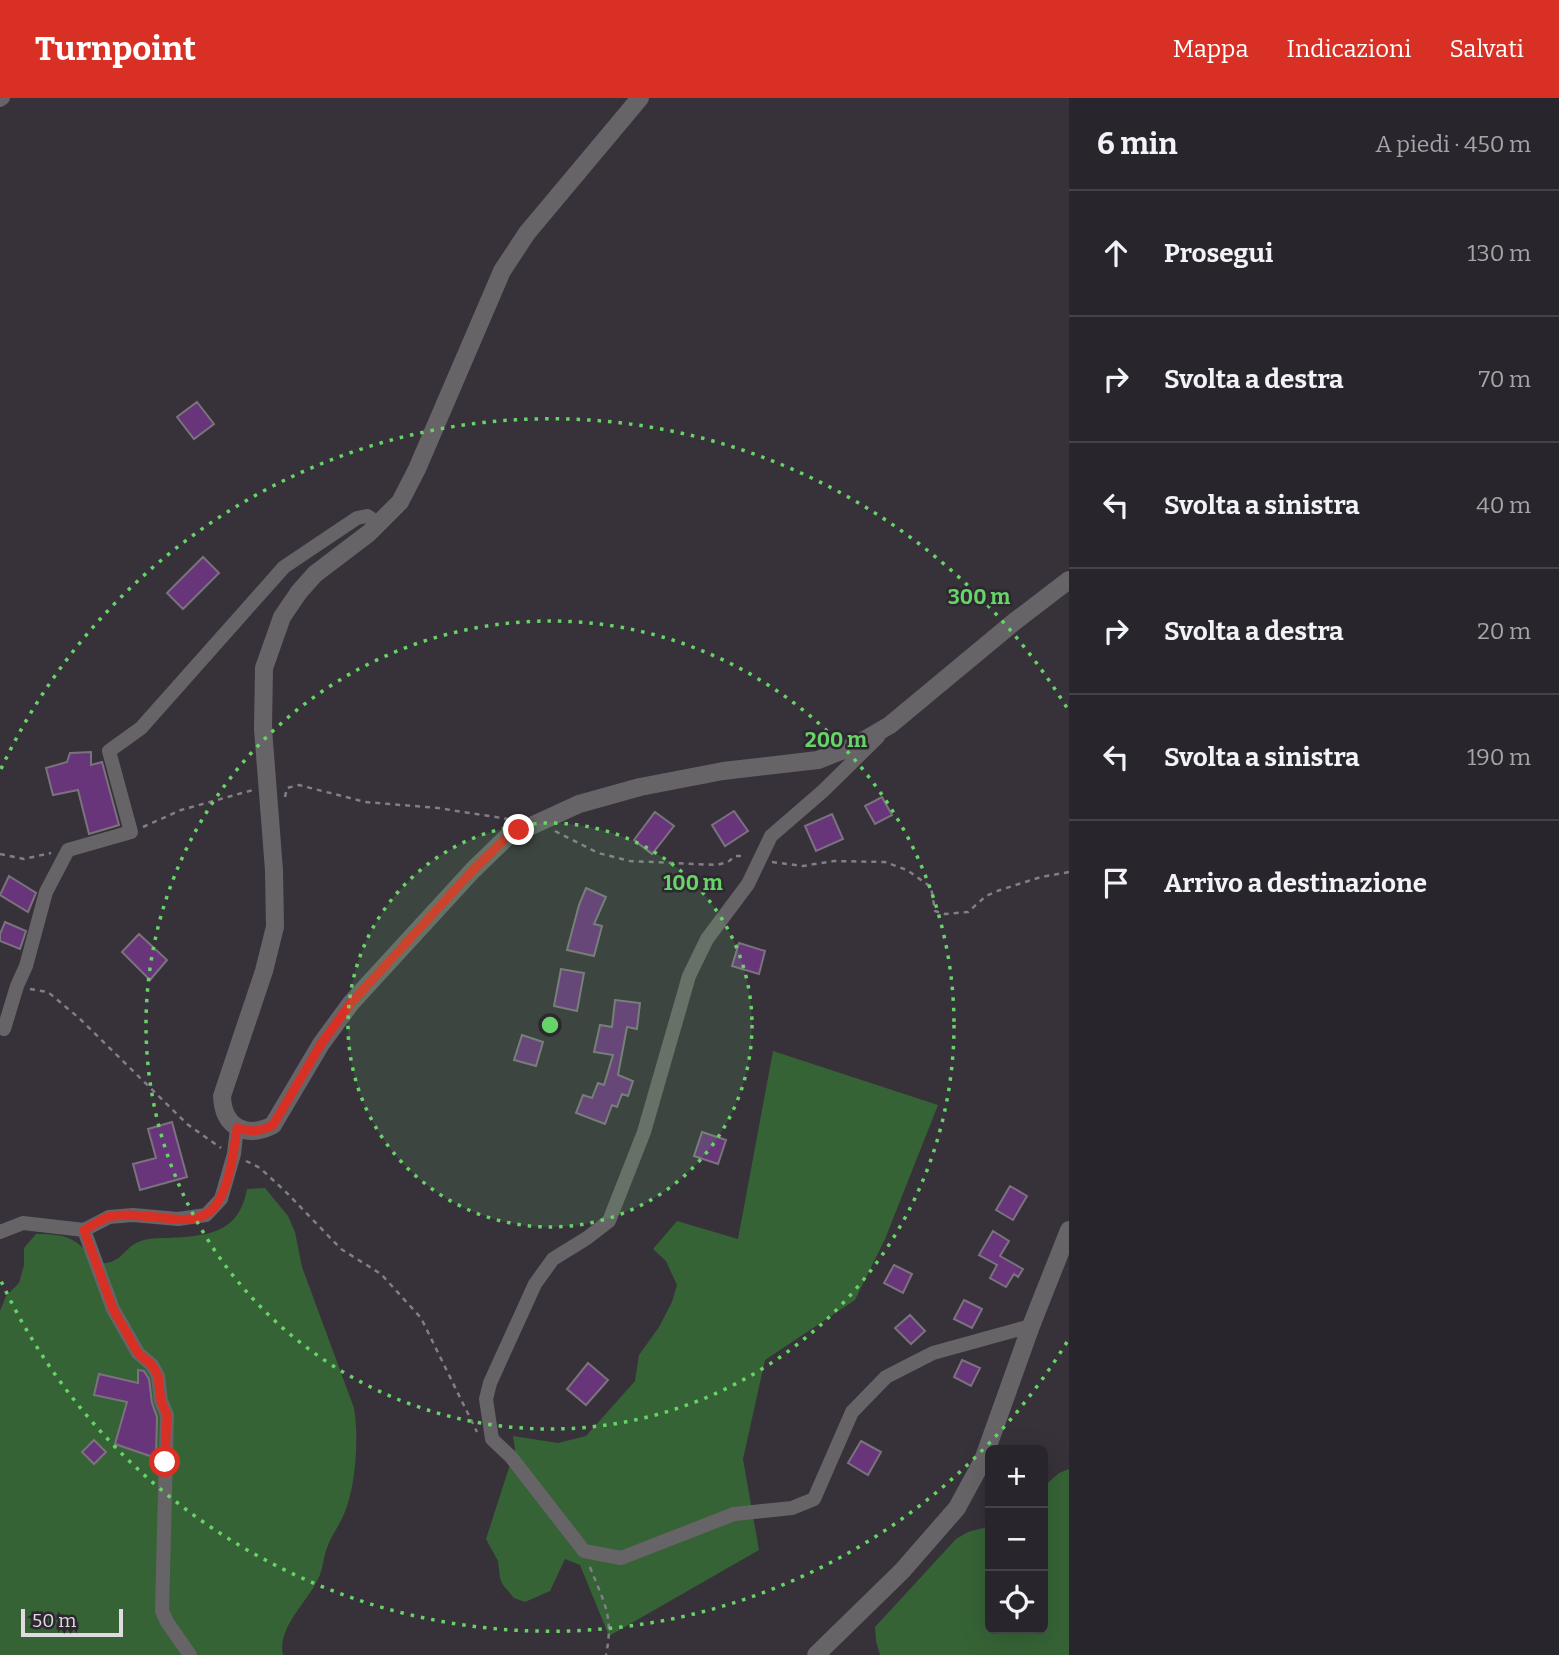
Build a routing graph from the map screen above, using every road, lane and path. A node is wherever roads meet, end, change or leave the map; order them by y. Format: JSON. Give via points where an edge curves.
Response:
{"nodes":[{"id":1,"x":640,"y":98,"type":"edge"},
{"id":2,"x":378,"y":523,"type":"junction"},
{"id":3,"x":1069,"y":580,"type":"edge"},
{"id":4,"x":890,"y":725,"type":"junction"},
{"id":5,"x":269,"y":786,"type":"junction"},
{"id":6,"x":270,"y":815,"type":"junction"},
{"id":7,"x":510,"y":820,"type":"dead end"},
{"id":8,"x":538,"y":822,"type":"junction"},
{"id":9,"x":131,"y":832,"type":"junction"},
{"id":10,"x":68,"y":850,"type":"junction"},
{"id":11,"x":0,"y":854,"type":"edge"},
{"id":12,"x":760,"y":859,"type":"junction"},
{"id":13,"x":1069,"y":872,"type":"edge"},
{"id":14,"x":17,"y":986,"type":"junction"},
{"id":15,"x":4,"y":1029,"type":"dead end"},
{"id":16,"x":237,"y":1128,"type":"junction"},
{"id":17,"x":234,"y":1154,"type":"junction"},
{"id":18,"x":84,"y":1230,"type":"junction"},
{"id":19,"x":1069,"y":1230,"type":"edge"},
{"id":20,"x":0,"y":1232,"type":"edge"},
{"id":21,"x":1031,"y":1326,"type":"junction"},
{"id":22,"x":492,"y":1439,"type":"junction"},
{"id":23,"x":584,"y":1550,"type":"junction"},
{"id":24,"x":190,"y":1655,"type":"edge"},
{"id":25,"x":606,"y":1655,"type":"edge"},
{"id":26,"x":816,"y":1655,"type":"edge"}],
"edges":[{"from":1,"to":2,"type":"street","via":[[527,233],[502,271],[417,469],[400,502]]},
{"from":2,"to":5,"type":"street","via":[[315,574],[282,617],[264,668],[263,729]]},
{"from":2,"to":9,"type":"street","via":[[368,516],[357,518],[284,567],[141,728],[108,751]]},
{"from":3,"to":4,"type":"street"},
{"from":4,"to":8,"type":"street","via":[[818,761],[713,772],[640,787],[579,804]]},
{"from":4,"to":12,"type":"street","via":[[771,836]]},
{"from":5,"to":6,"type":"street"},
{"from":5,"to":9,"type":"path","via":[[181,810]]},
{"from":6,"to":7,"type":"path","via":[[280,815],[287,788],[299,785],[365,802]]},
{"from":6,"to":16,"type":"street","via":[[275,927],[222,1096],[227,1118]]},
{"from":8,"to":12,"type":"path","via":[[597,853],[630,861],[718,865],[735,856]]},
{"from":8,"to":16,"type":"street","via":[[507,837],[490,853],[351,1003],[273,1125],[253,1132]]},
{"from":9,"to":10,"type":"street"},
{"from":10,"to":11,"type":"path","via":[[23,859]]},
{"from":10,"to":14,"type":"street","via":[[46,892]]},
{"from":12,"to":13,"type":"path","via":[[803,866],[834,860],[885,862],[931,887],[936,911],[945,914],[968,912],[993,893]]},
{"from":12,"to":22,"type":"street","via":[[748,884],[707,939],[689,976],[644,1132],[609,1221],[553,1259],[535,1284],[486,1399]]},
{"from":14,"to":15,"type":"street"},
{"from":14,"to":17,"type":"path","via":[[48,992],[187,1124]]},
{"from":16,"to":17,"type":"street"},
{"from":17,"to":18,"type":"street","via":[[221,1199],[206,1215],[109,1217]]},
{"from":17,"to":22,"type":"path","via":[[260,1168],[341,1249],[380,1274],[421,1318],[475,1428]]},
{"from":18,"to":20,"type":"street","via":[[23,1223]]},
{"from":18,"to":24,"type":"street","via":[[113,1309],[138,1353],[158,1376],[167,1415],[162,1611]]},
{"from":19,"to":21,"type":"street"},
{"from":21,"to":23,"type":"street","via":[[933,1353],[886,1377],[852,1412],[814,1499],[792,1508],[734,1514],[621,1558]]},
{"from":21,"to":26,"type":"street","via":[[983,1460],[957,1508],[902,1571]]},
{"from":22,"to":23,"type":"street"},
{"from":23,"to":25,"type":"path","via":[[609,1616]]}]}
